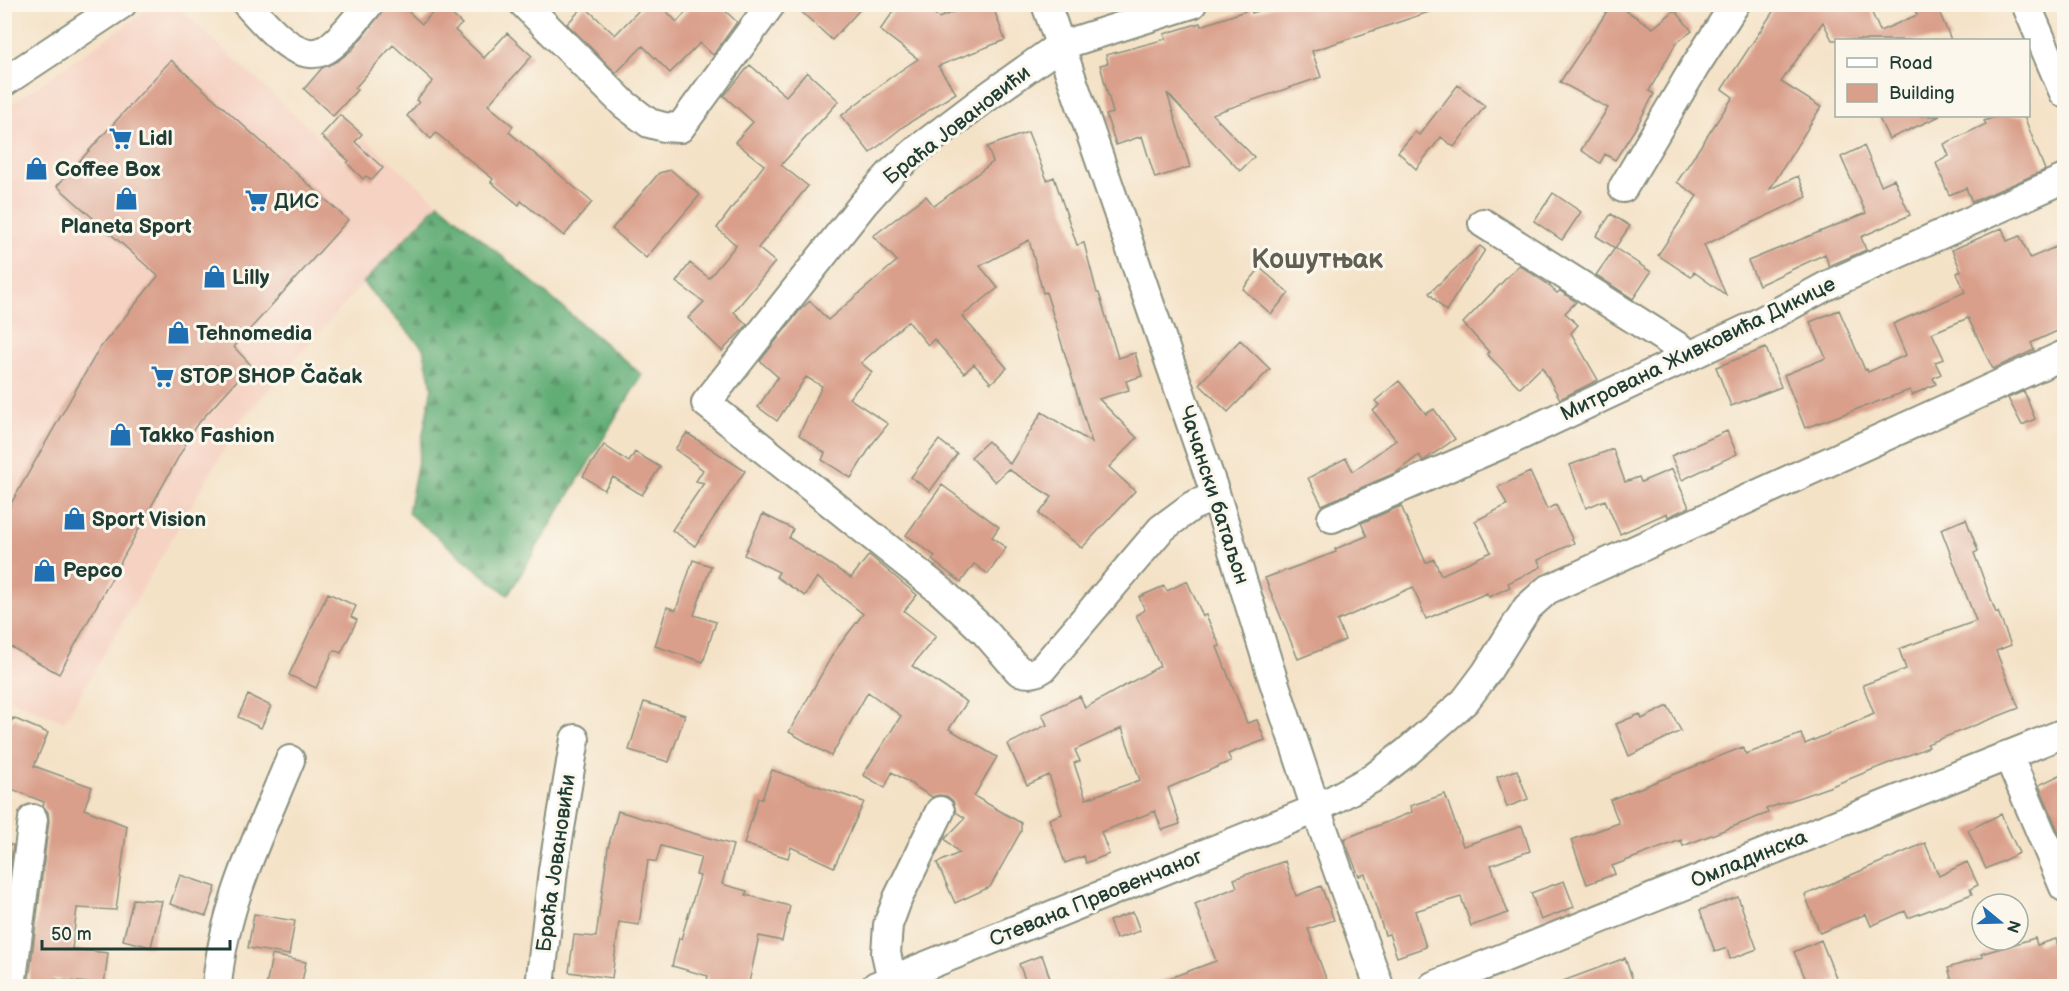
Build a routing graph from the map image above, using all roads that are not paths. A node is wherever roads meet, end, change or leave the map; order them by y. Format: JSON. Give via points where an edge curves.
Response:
{"nodes":[{"id":1,"x":122,"y":4,"type":"edge"},
{"id":2,"x":247,"y":4,"type":"edge"},
{"id":3,"x":369,"y":4,"type":"edge"},
{"id":4,"x":524,"y":4,"type":"edge"},
{"id":5,"x":1046,"y":4,"type":"edge"},
{"id":6,"x":1191,"y":4,"type":"edge"},
{"id":7,"x":1735,"y":4,"type":"edge"},
{"id":8,"x":2026,"y":4,"type":"edge"},
{"id":9,"x":760,"y":9,"type":"edge"},
{"id":10,"x":1059,"y":46,"type":"junction"},
{"id":11,"x":4,"y":82,"type":"edge"},
{"id":12,"x":2064,"y":93,"type":"edge"},
{"id":13,"x":2064,"y":179,"type":"edge"},
{"id":14,"x":1623,"y":188,"type":"dead end"},
{"id":15,"x":1483,"y":222,"type":"dead end"},
{"id":16,"x":1690,"y":355,"type":"junction"},
{"id":17,"x":2064,"y":355,"type":"edge"},
{"id":18,"x":1216,"y":496,"type":"junction"},
{"id":19,"x":1332,"y":518,"type":"dead end"},
{"id":20,"x":2064,"y":733,"type":"edge"},
{"id":21,"x":575,"y":740,"type":"dead end"},
{"id":22,"x":2008,"y":755,"type":"junction"},
{"id":23,"x":290,"y":760,"type":"dead end"},
{"id":24,"x":1316,"y":809,"type":"junction"},
{"id":25,"x":940,"y":811,"type":"dead end"},
{"id":26,"x":33,"y":819,"type":"dead end"},
{"id":27,"x":2064,"y":887,"type":"edge"},
{"id":28,"x":884,"y":983,"type":"edge"},
{"id":29,"x":11,"y":987,"type":"edge"},
{"id":30,"x":217,"y":987,"type":"edge"},
{"id":31,"x":540,"y":987,"type":"edge"},
{"id":32,"x":1379,"y":987,"type":"edge"},
{"id":33,"x":1433,"y":987,"type":"edge"}],
"edges":[{"from":1,"to":11,"type":"street"},
{"from":2,"to":3,"type":"street","via":[[286,44],[295,50],[320,53]]},
{"from":4,"to":9,"type":"street","via":[[624,104],[649,123],[664,128],[680,128]]},
{"from":5,"to":10,"type":"street","name":"Чачански батаљон"},
{"from":6,"to":10,"type":"street","name":"Браћа Јовановићи"},
{"from":7,"to":14,"type":"street"},
{"from":8,"to":12,"type":"street"},
{"from":10,"to":18,"type":"street","name":"Чачански батаљон"},
{"from":10,"to":18,"type":"street","name":"Браћа Јовановићи","via":[[892,172],[706,403],[941,591],[1025,673],[1042,668],[1161,529],[1192,506]]},
{"from":13,"to":16,"type":"street","name":"Митрована Живковића Дикице","via":[[1828,285]]},
{"from":15,"to":16,"type":"street"},
{"from":16,"to":19,"type":"street","name":"Митрована Живковића Дикице","via":[[1502,444]]},
{"from":17,"to":24,"type":"street","name":"Стевана Првовенчаног","via":[[1547,590],[1527,608],[1466,701],[1373,778]]},
{"from":18,"to":24,"type":"street","name":"Чачански батаљон"},
{"from":20,"to":22,"type":"street","name":"Омладинска"},
{"from":21,"to":31,"type":"street","name":"Браћа Јовановићи","via":[[553,870]]},
{"from":22,"to":27,"type":"street"},
{"from":22,"to":33,"type":"street","name":"Омладинска"},
{"from":23,"to":30,"type":"street","via":[[239,885],[219,957]]},
{"from":24,"to":28,"type":"street","name":"Стевана Првовенчаног"},
{"from":24,"to":32,"type":"street","name":"Чачански батаљон"},
{"from":25,"to":28,"type":"street","via":[[892,911]]},
{"from":26,"to":29,"type":"street"}]}
